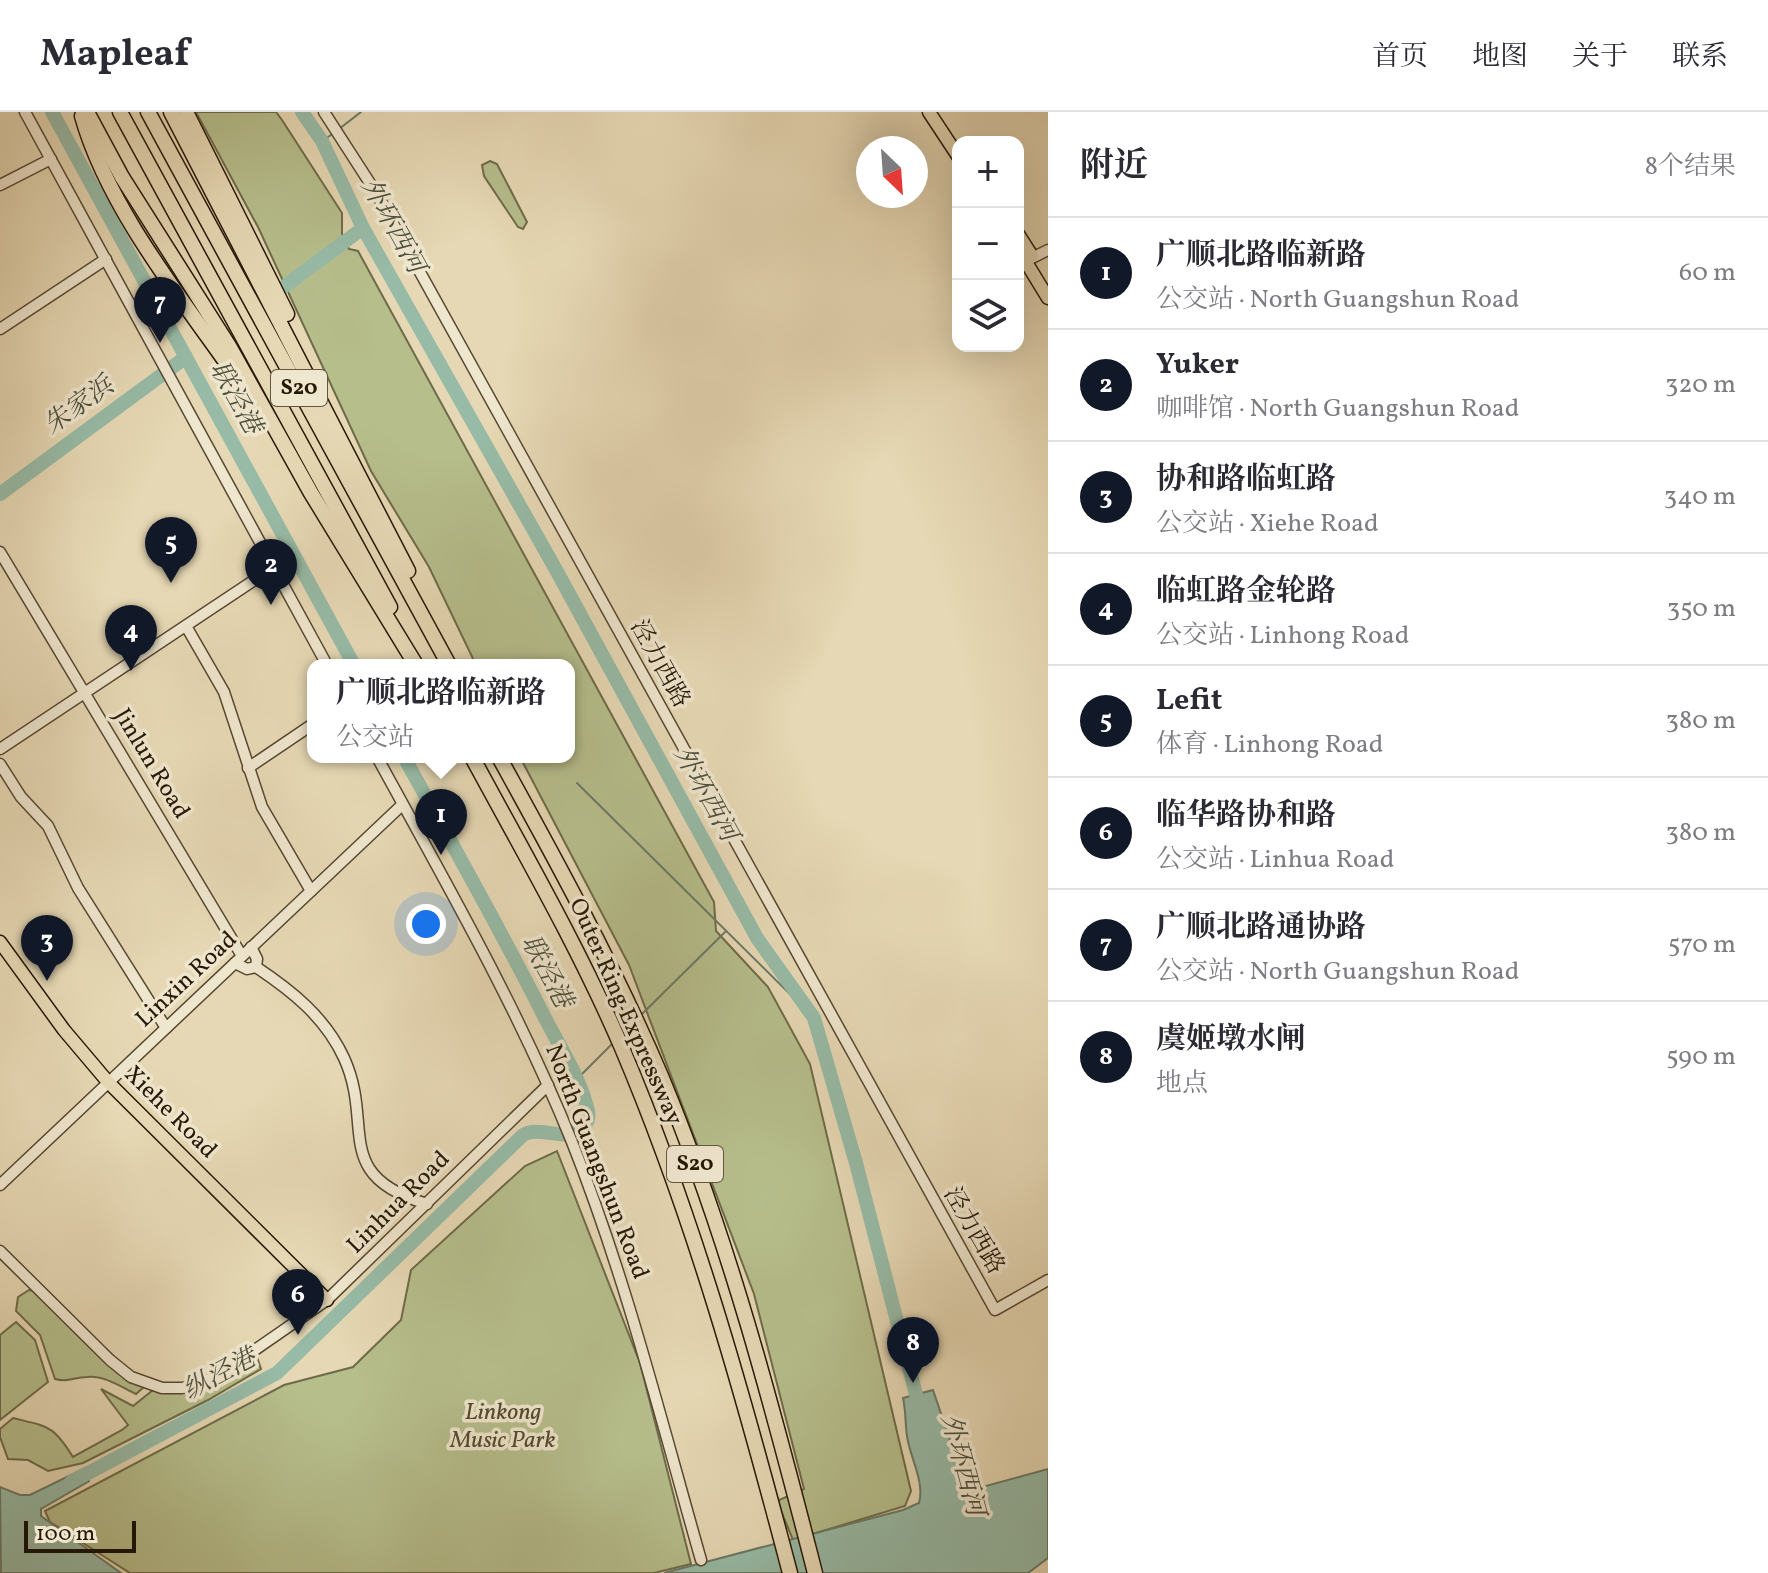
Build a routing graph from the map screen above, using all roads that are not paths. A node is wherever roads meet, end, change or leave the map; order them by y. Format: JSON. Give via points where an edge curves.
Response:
{"nodes":[{"id":1,"x":25,"y":112,"type":"edge"},
{"id":2,"x":84,"y":112,"type":"edge"},
{"id":3,"x":120,"y":112,"type":"edge"},
{"id":4,"x":148,"y":112,"type":"edge"},
{"id":5,"x":171,"y":112,"type":"edge"},
{"id":6,"x":186,"y":112,"type":"edge"},
{"id":7,"x":324,"y":112,"type":"edge"},
{"id":8,"x":929,"y":112,"type":"edge"},
{"id":9,"x":938,"y":112,"type":"edge"},
{"id":10,"x":954,"y":136,"type":"edge"},
{"id":11,"x":952,"y":147,"type":"edge"},
{"id":12,"x":51,"y":159,"type":"junction"},
{"id":13,"x":0,"y":185,"type":"edge"},
{"id":14,"x":1024,"y":247,"type":"edge"},
{"id":15,"x":1048,"y":250,"type":"edge"},
{"id":16,"x":1024,"y":254,"type":"edge"},
{"id":17,"x":106,"y":259,"type":"junction"},
{"id":18,"x":1030,"y":260,"type":"junction"},
{"id":19,"x":1048,"y":283,"type":"edge"},
{"id":20,"x":1048,"y":298,"type":"edge"},
{"id":21,"x":0,"y":329,"type":"edge"},
{"id":22,"x":330,"y":418,"type":"junction"},
{"id":23,"x":286,"y":447,"type":"junction"},
{"id":24,"x":0,"y":552,"type":"edge"},
{"id":25,"x":274,"y":567,"type":"junction"},
{"id":26,"x":186,"y":626,"type":"junction"},
{"id":27,"x":324,"y":659,"type":"edge"},
{"id":28,"x":412,"y":659,"type":"edge"},
{"id":29,"x":419,"y":659,"type":"edge"},
{"id":30,"x":448,"y":659,"type":"edge"},
{"id":31,"x":448,"y":659,"type":"edge"},
{"id":32,"x":84,"y":693,"type":"junction"},
{"id":33,"x":307,"y":728,"type":"edge"},
{"id":34,"x":0,"y":749,"type":"edge"},
{"id":35,"x":380,"y":763,"type":"edge"},
{"id":36,"x":475,"y":763,"type":"edge"},
{"id":37,"x":502,"y":763,"type":"edge"},
{"id":38,"x":0,"y":764,"type":"edge"},
{"id":39,"x":248,"y":768,"type":"junction"},
{"id":40,"x":402,"y":805,"type":"junction"},
{"id":41,"x":311,"y":891,"type":"junction"},
{"id":42,"x":0,"y":942,"type":"edge"},
{"id":43,"x":251,"y":947,"type":"junction"},
{"id":44,"x":238,"y":960,"type":"junction"},
{"id":45,"x":256,"y":967,"type":"junction"},
{"id":46,"x":166,"y":1028,"type":"junction"},
{"id":47,"x":108,"y":1082,"type":"junction"},
{"id":48,"x":548,"y":1085,"type":"junction"},
{"id":49,"x":0,"y":1185,"type":"edge"},
{"id":50,"x":427,"y":1204,"type":"junction"},
{"id":51,"x":0,"y":1251,"type":"edge"},
{"id":52,"x":1048,"y":1280,"type":"edge"},
{"id":53,"x":327,"y":1300,"type":"junction"},
{"id":54,"x":701,"y":1560,"type":"dead end"},
{"id":55,"x":790,"y":1573,"type":"edge"},
{"id":56,"x":815,"y":1573,"type":"edge"}],
"edges":[{"from":1,"to":12,"type":"street"},
{"from":2,"to":23,"type":"highway"},
{"from":2,"to":23,"type":"highway","via":[[97,161],[128,218]]},
{"from":3,"to":29,"type":"highway","number":"S20"},
{"from":4,"to":30,"type":"highway","number":"S20"},
{"from":5,"to":22,"type":"highway"},
{"from":6,"to":22,"type":"highway","via":[[289,318]]},
{"from":7,"to":52,"type":"street","name":"泾力西路","via":[[375,191],[995,1310]]},
{"from":8,"to":11,"type":"main road"},
{"from":9,"to":10,"type":"main road"},
{"from":12,"to":13,"type":"street"},
{"from":12,"to":17,"type":"street"},
{"from":14,"to":18,"type":"main road"},
{"from":15,"to":18,"type":"street"},
{"from":16,"to":18,"type":"main road"},
{"from":17,"to":21,"type":"street"},
{"from":17,"to":25,"type":"street"},
{"from":18,"to":19,"type":"main road"},
{"from":18,"to":20,"type":"main road"},
{"from":22,"to":31,"type":"highway"},
{"from":23,"to":28,"type":"highway"},
{"from":24,"to":32,"type":"street","name":"Jinlun Road"},
{"from":25,"to":26,"type":"street"},
{"from":25,"to":27,"type":"street"},
{"from":26,"to":32,"type":"street"},
{"from":26,"to":39,"type":"street","via":[[224,692]]},
{"from":32,"to":34,"type":"street"},
{"from":32,"to":44,"type":"street","name":"Jinlun Road"},
{"from":33,"to":39,"type":"street"},
{"from":35,"to":40,"type":"street","name":"North Guangshun Road"},
{"from":36,"to":55,"type":"highway","name":"Outer Ring Expressway","number":"S20","via":[[615,1032],[670,1169],[718,1310]]},
{"from":37,"to":56,"type":"highway","name":"Outer Ring Expressway","number":"S20","via":[[633,1013],[698,1173],[742,1303]]},
{"from":38,"to":46,"type":"street","via":[[48,826],[78,888]]},
{"from":39,"to":41,"type":"street","via":[[262,807]]},
{"from":40,"to":41,"type":"street","name":"Linxin Road"},
{"from":40,"to":48,"type":"street","name":"North Guangshun Road","via":[[488,960]]},
{"from":41,"to":43,"type":"street","name":"Linxin Road"},
{"from":42,"to":47,"type":"main road","name":"Xiehe Road"},
{"from":43,"to":44,"type":"street","name":"Linxin Road"},
{"from":43,"to":45,"type":"street"},
{"from":44,"to":45,"type":"street","via":[[247,969]]},
{"from":44,"to":46,"type":"street","name":"Linxin Road"},
{"from":45,"to":50,"type":"street","via":[[312,1011],[338,1045],[353,1081],[360,1149],[371,1171],[396,1194]]},
{"from":46,"to":47,"type":"street","name":"Linxin Road"},
{"from":47,"to":49,"type":"street","name":"Linxin Road"},
{"from":47,"to":53,"type":"main road","name":"Xiehe Road"},
{"from":48,"to":50,"type":"street","name":"Linhua Road"},
{"from":48,"to":54,"type":"street","name":"North Guangshun Road","via":[[635,1322]]},
{"from":50,"to":53,"type":"street","name":"Linhua Road"},
{"from":51,"to":53,"type":"street","name":"Linhua Road","via":[[110,1360],[131,1377],[162,1388],[205,1382]]}]}
